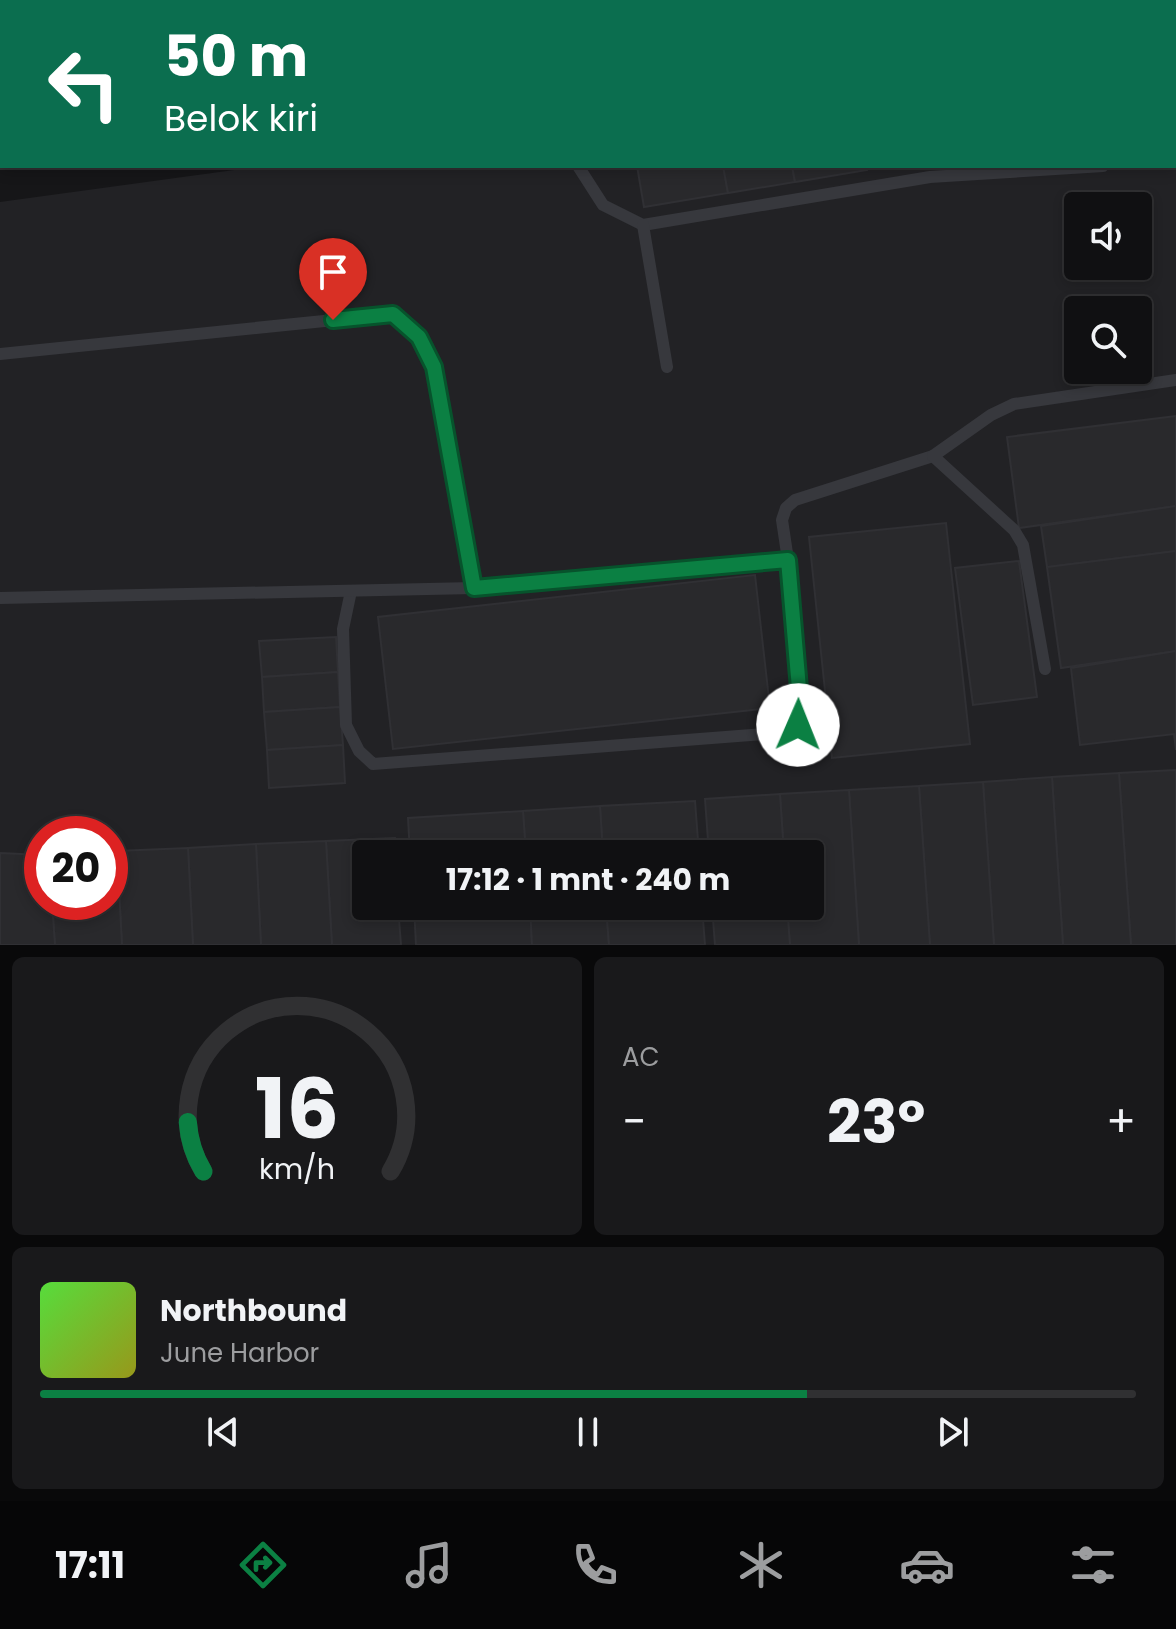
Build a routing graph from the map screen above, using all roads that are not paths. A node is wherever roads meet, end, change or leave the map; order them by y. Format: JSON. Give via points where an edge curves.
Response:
{"nodes":[{"id":1,"x":579,"y":168,"type":"edge"},
{"id":2,"x":1072,"y":168,"type":"edge"},
{"id":3,"x":643,"y":225,"type":"junction"},
{"id":4,"x":0,"y":354,"type":"edge"},
{"id":5,"x":667,"y":367,"type":"dead end"},
{"id":6,"x":1176,"y":380,"type":"edge"},
{"id":7,"x":933,"y":456,"type":"junction"},
{"id":8,"x":788,"y":560,"type":"junction"},
{"id":9,"x":474,"y":588,"type":"junction"},
{"id":10,"x":351,"y":591,"type":"junction"},
{"id":11,"x":0,"y":598,"type":"edge"},
{"id":12,"x":1045,"y":669,"type":"dead end"}],
"edges":[{"from":1,"to":3,"type":"lane","via":[[603,205]]},
{"from":2,"to":3,"type":"lane","via":[[930,177]]},
{"from":3,"to":5,"type":"lane"},
{"from":4,"to":9,"type":"lane","via":[[393,314],[419,337],[434,367]]},
{"from":6,"to":7,"type":"lane","via":[[1014,404]]},
{"from":7,"to":8,"type":"lane","via":[[795,500],[782,520]]},
{"from":7,"to":12,"type":"lane","via":[[1014,530],[1023,545]]},
{"from":8,"to":9,"type":"lane"},
{"from":8,"to":10,"type":"lane","via":[[801,712],[791,732],[373,764],[359,751],[346,725],[343,629]]},
{"from":9,"to":10,"type":"lane"},
{"from":10,"to":11,"type":"lane"}]}
